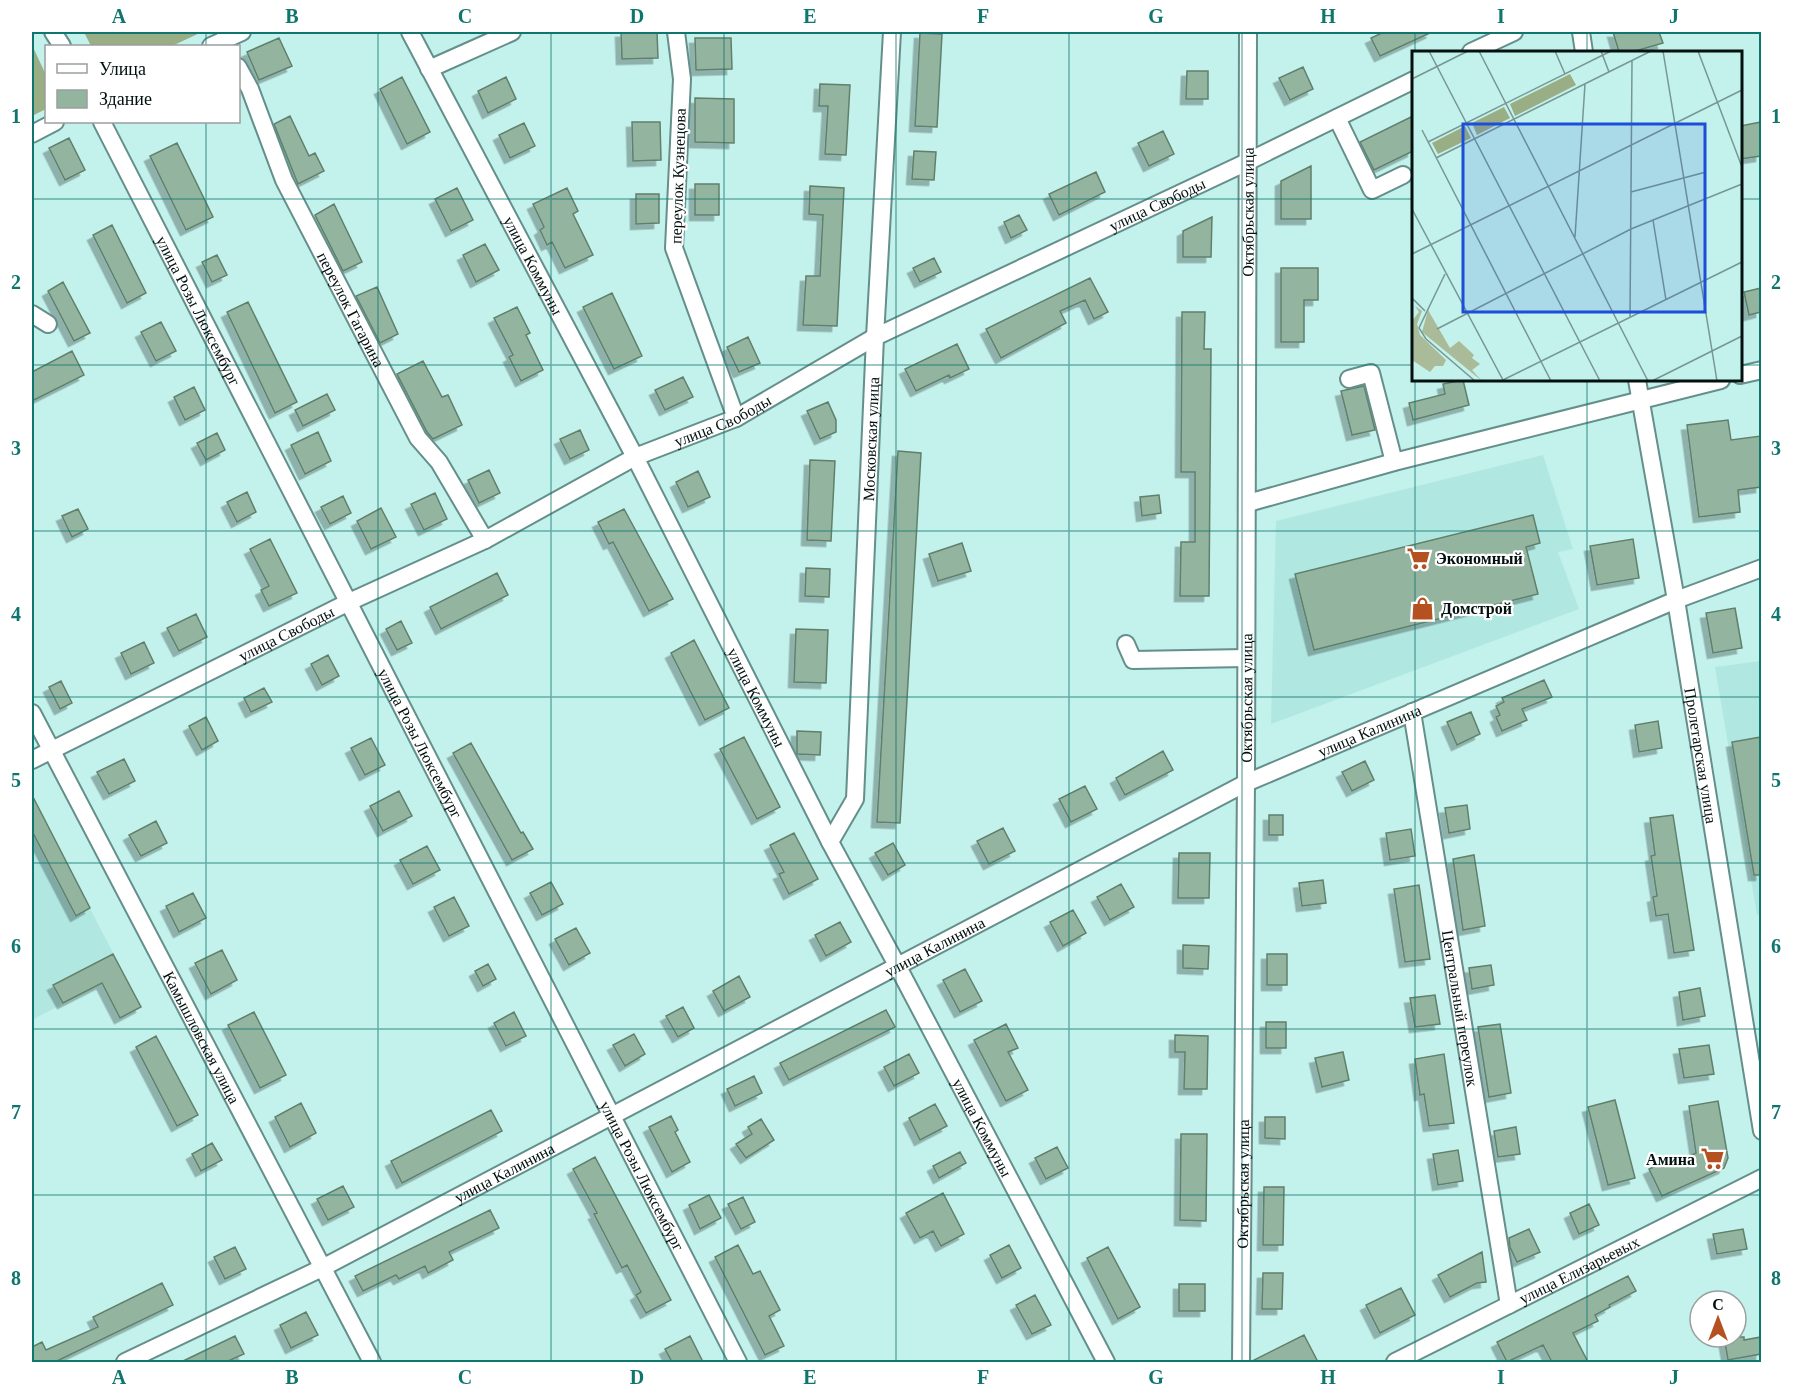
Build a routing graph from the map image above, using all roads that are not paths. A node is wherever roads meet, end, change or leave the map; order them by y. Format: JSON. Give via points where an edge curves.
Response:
{"nodes":[{"id":1,"x":53,"y":32,"type":"edge"},
{"id":2,"x":242,"y":32,"type":"edge"},
{"id":3,"x":410,"y":32,"type":"edge"},
{"id":4,"x":512,"y":32,"type":"edge"},
{"id":5,"x":676,"y":32,"type":"edge"},
{"id":6,"x":892,"y":32,"type":"edge"},
{"id":7,"x":1248,"y":32,"type":"edge"},
{"id":8,"x":1514,"y":32,"type":"edge"},
{"id":9,"x":1581,"y":32,"type":"edge"},
{"id":10,"x":221,"y":44,"type":"edge"},
{"id":11,"x":61,"y":45,"type":"edge"},
{"id":12,"x":1473,"y":51,"type":"edge"},
{"id":13,"x":1584,"y":51,"type":"edge"},
{"id":14,"x":429,"y":69,"type":"junction"},
{"id":15,"x":240,"y":71,"type":"edge"},
{"id":16,"x":1412,"y":80,"type":"edge"},
{"id":17,"x":1337,"y":118,"type":"junction"},
{"id":18,"x":53,"y":123,"type":"edge"},
{"id":19,"x":103,"y":123,"type":"edge"},
{"id":20,"x":32,"y":134,"type":"edge"},
{"id":21,"x":1247,"y":162,"type":"junction"},
{"id":22,"x":1403,"y":175,"type":"dead end"},
{"id":23,"x":32,"y":314,"type":"edge"},
{"id":24,"x":48,"y":324,"type":"dead end"},
{"id":25,"x":875,"y":337,"type":"junction"},
{"id":26,"x":1761,"y":369,"type":"edge"},
{"id":27,"x":1742,"y":374,"type":"edge"},
{"id":28,"x":1349,"y":379,"type":"dead end"},
{"id":29,"x":1637,"y":381,"type":"edge"},
{"id":30,"x":1717,"y":381,"type":"edge"},
{"id":31,"x":1640,"y":400,"type":"junction"},
{"id":32,"x":736,"y":418,"type":"junction"},
{"id":33,"x":635,"y":457,"type":"junction"},
{"id":34,"x":1394,"y":462,"type":"junction"},
{"id":35,"x":1248,"y":503,"type":"junction"},
{"id":36,"x":485,"y":540,"type":"junction"},
{"id":37,"x":1761,"y":568,"type":"edge"},
{"id":38,"x":1676,"y":600,"type":"junction"},
{"id":39,"x":349,"y":602,"type":"junction"},
{"id":40,"x":1126,"y":644,"type":"dead end"},
{"id":41,"x":1246,"y":658,"type":"junction"},
{"id":42,"x":32,"y":712,"type":"edge"},
{"id":43,"x":1412,"y":712,"type":"junction"},
{"id":44,"x":51,"y":751,"type":"junction"},
{"id":45,"x":32,"y":760,"type":"edge"},
{"id":46,"x":1246,"y":783,"type":"junction"},
{"id":47,"x":830,"y":842,"type":"junction"},
{"id":48,"x":898,"y":967,"type":"junction"},
{"id":49,"x":612,"y":1115,"type":"junction"},
{"id":50,"x":1761,"y":1131,"type":"edge"},
{"id":51,"x":1761,"y":1178,"type":"edge"},
{"id":52,"x":322,"y":1268,"type":"junction"},
{"id":53,"x":1509,"y":1305,"type":"junction"},
{"id":54,"x":1413,"y":1358,"type":"edge"},
{"id":55,"x":125,"y":1362,"type":"edge"},
{"id":56,"x":372,"y":1362,"type":"edge"},
{"id":57,"x":738,"y":1362,"type":"edge"},
{"id":58,"x":1106,"y":1362,"type":"edge"},
{"id":59,"x":1241,"y":1362,"type":"edge"},
{"id":60,"x":1395,"y":1362,"type":"edge"}],
"edges":[{"from":1,"to":11,"type":"street"},
{"from":2,"to":10,"type":"street"},
{"from":3,"to":14,"type":"street","name":"улица Коммуны"},
{"from":4,"to":14,"type":"street"},
{"from":5,"to":32,"type":"street","name":"переулок Кузнецова","via":[[682,79],[674,248]]},
{"from":6,"to":25,"type":"street","name":"Московская улица"},
{"from":7,"to":21,"type":"street","name":"Октябрьская улица"},
{"from":8,"to":12,"type":"street"},
{"from":9,"to":13,"type":"street"},
{"from":14,"to":33,"type":"street","name":"улица Коммуны"},
{"from":15,"to":36,"type":"street","name":"переулок Гагарина","via":[[284,180],[418,438],[439,462]]},
{"from":16,"to":17,"type":"street","name":"улица Свободы"},
{"from":17,"to":21,"type":"street","name":"улица Свободы"},
{"from":17,"to":22,"type":"street","via":[[1372,190]]},
{"from":18,"to":20,"type":"street"},
{"from":19,"to":39,"type":"street","name":"улица Розы Люксембург"},
{"from":21,"to":25,"type":"street","name":"улица Свободы"},
{"from":21,"to":35,"type":"street","name":"Октябрьская улица"},
{"from":23,"to":24,"type":"street"},
{"from":25,"to":32,"type":"street","name":"улица Свободы"},
{"from":25,"to":47,"type":"street","name":"Московская улица","via":[[855,799]]},
{"from":26,"to":27,"type":"street"},
{"from":28,"to":34,"type":"street","via":[[1371,373]]},
{"from":29,"to":31,"type":"street","name":"Пролетарская улица"},
{"from":30,"to":31,"type":"street"},
{"from":31,"to":34,"type":"street"},
{"from":31,"to":38,"type":"street","name":"Пролетарская улица"},
{"from":32,"to":33,"type":"street","name":"улица Свободы"},
{"from":33,"to":36,"type":"street","name":"улица Свободы"},
{"from":33,"to":47,"type":"street","name":"улица Коммуны"},
{"from":34,"to":35,"type":"street"},
{"from":35,"to":41,"type":"street","name":"Октябрьская улица"},
{"from":36,"to":39,"type":"street","name":"улица Свободы"},
{"from":37,"to":38,"type":"street","name":"улица Калинина"},
{"from":38,"to":43,"type":"street","name":"улица Калинина"},
{"from":38,"to":50,"type":"street","name":"Пролетарская улица"},
{"from":39,"to":44,"type":"street","name":"улица Свободы"},
{"from":39,"to":49,"type":"street","name":"улица Розы Люксембург"},
{"from":40,"to":41,"type":"street","via":[[1133,660]]},
{"from":41,"to":46,"type":"street","name":"Октябрьская улица"},
{"from":42,"to":44,"type":"street","name":"Камышловская улица"},
{"from":43,"to":46,"type":"street","name":"улица Калинина"},
{"from":43,"to":53,"type":"street","name":"Центральный переулок"},
{"from":44,"to":45,"type":"street","name":"улица Свободы"},
{"from":44,"to":52,"type":"street","name":"Камышловская улица"},
{"from":46,"to":48,"type":"street","name":"улица Калинина"},
{"from":46,"to":59,"type":"street","name":"Октябрьская улица"},
{"from":47,"to":48,"type":"street","name":"улица Коммуны"},
{"from":48,"to":49,"type":"street","name":"улица Калинина"},
{"from":48,"to":58,"type":"street","name":"улица Коммуны"},
{"from":49,"to":52,"type":"street","name":"улица Калинина"},
{"from":49,"to":57,"type":"street","name":"улица Розы Люксембург"},
{"from":51,"to":53,"type":"street","name":"улица Елизарьевых"},
{"from":52,"to":55,"type":"street","name":"улица Калинина"},
{"from":52,"to":56,"type":"street","name":"Камышловская улица"},
{"from":53,"to":54,"type":"street","name":"улица Елизарьевых"},
{"from":54,"to":60,"type":"street","name":"улица Елизарьевых"}]}
